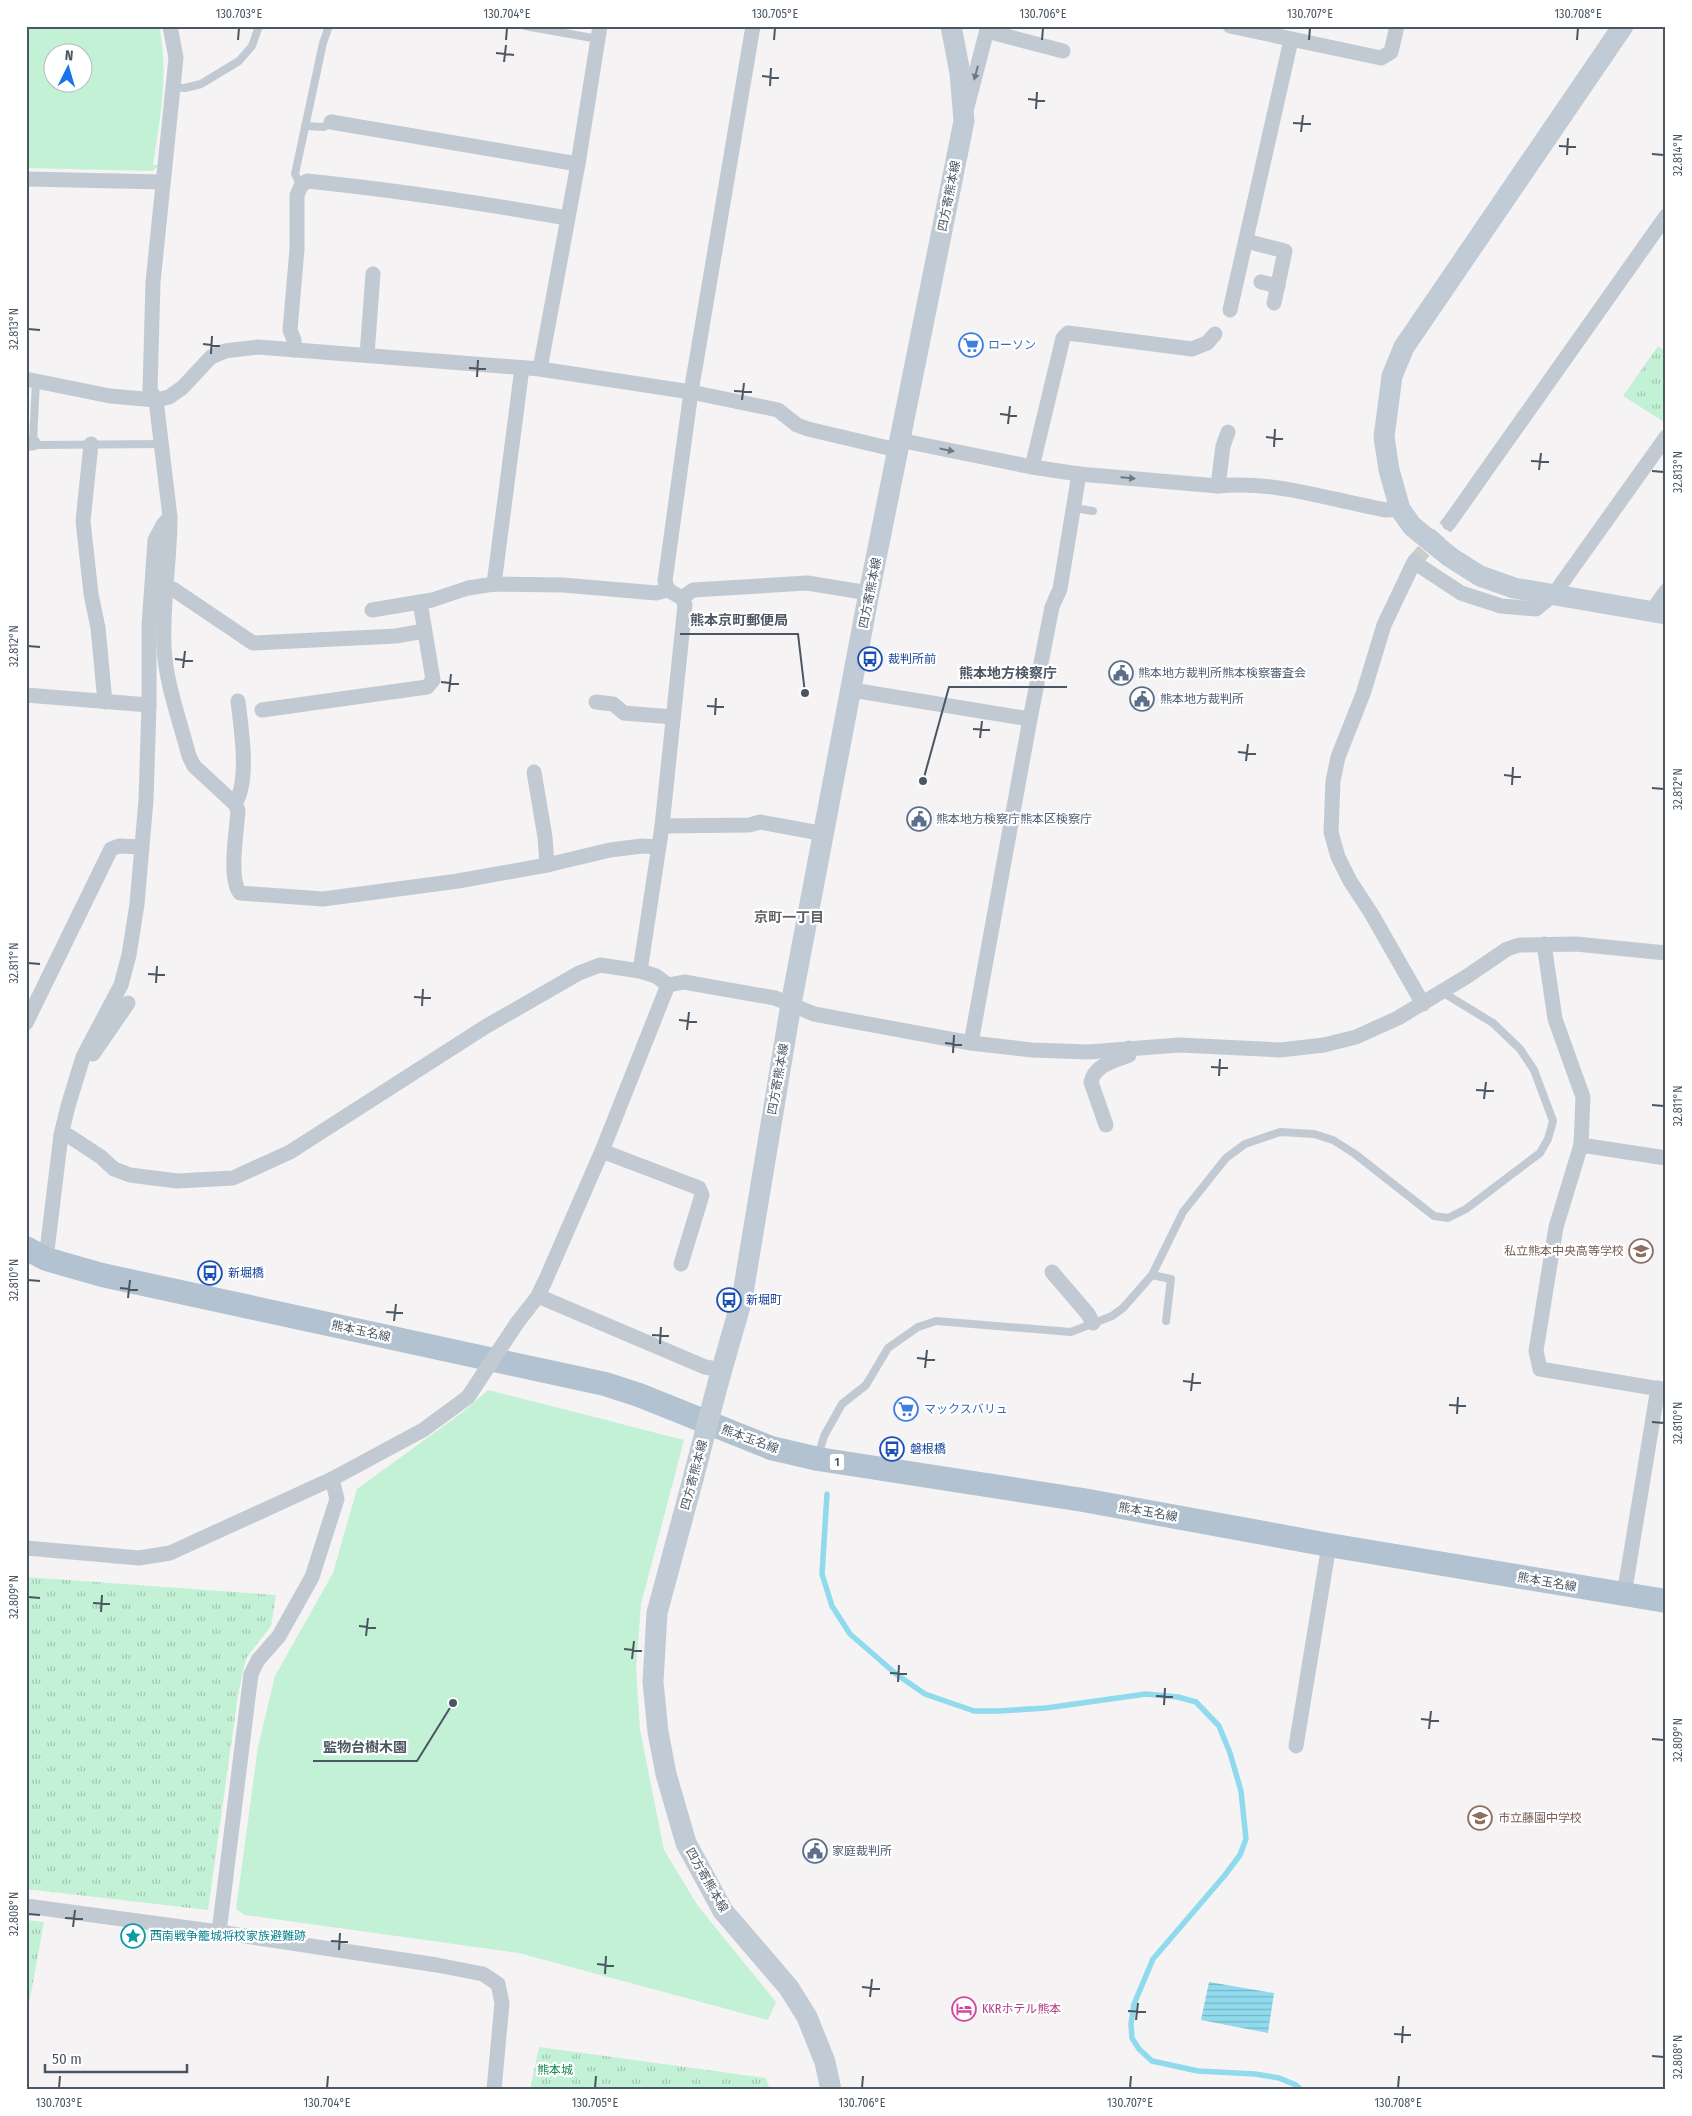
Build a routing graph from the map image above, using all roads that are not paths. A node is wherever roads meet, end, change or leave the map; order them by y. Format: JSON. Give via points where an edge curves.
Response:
{"nodes":[{"id":1,"x":170,"y":26,"type":"edge"},
{"id":2,"x":259,"y":26,"type":"edge"},
{"id":3,"x":329,"y":26,"type":"edge"},
{"id":4,"x":525,"y":26,"type":"edge"},
{"id":5,"x":753,"y":26,"type":"edge"},
{"id":6,"x":951,"y":26,"type":"edge"},
{"id":7,"x":1230,"y":26,"type":"edge"},
{"id":8,"x":1397,"y":26,"type":"edge"},
{"id":9,"x":1623,"y":26,"type":"edge"},
{"id":10,"x":987,"y":29,"type":"edge"},
{"id":11,"x":599,"y":32,"type":"edge"},
{"id":12,"x":1291,"y":40,"type":"junction"},
{"id":13,"x":1063,"y":51,"type":"dead end"},
{"id":14,"x":173,"y":87,"type":"junction"},
{"id":15,"x":964,"y":120,"type":"junction"},
{"id":16,"x":330,"y":122,"type":"joint"},
{"id":17,"x":305,"y":126,"type":"junction"},
{"id":18,"x":578,"y":164,"type":"junction"},
{"id":19,"x":26,"y":179,"type":"edge"},
{"id":20,"x":163,"y":182,"type":"junction"},
{"id":21,"x":301,"y":186,"type":"junction"},
{"id":22,"x":1666,"y":216,"type":"edge"},
{"id":23,"x":567,"y":218,"type":"junction"},
{"id":24,"x":1661,"y":235,"type":"edge"},
{"id":25,"x":1246,"y":241,"type":"junction"},
{"id":26,"x":373,"y":274,"type":"dead end"},
{"id":27,"x":1260,"y":282,"type":"dead end"},
{"id":28,"x":1278,"y":286,"type":"junction"},
{"id":29,"x":1274,"y":303,"type":"dead end"},
{"id":30,"x":1230,"y":310,"type":"dead end"},
{"id":31,"x":1215,"y":334,"type":"dead end"},
{"id":32,"x":294,"y":350,"type":"junction"},
{"id":33,"x":367,"y":355,"type":"junction"},
{"id":34,"x":522,"y":368,"type":"junction"},
{"id":35,"x":540,"y":369,"type":"junction"},
{"id":36,"x":31,"y":380,"type":"edge"},
{"id":37,"x":690,"y":392,"type":"junction"},
{"id":38,"x":156,"y":400,"type":"junction"},
{"id":39,"x":1228,"y":432,"type":"dead end"},
{"id":40,"x":1666,"y":437,"type":"edge"},
{"id":41,"x":30,"y":443,"type":"edge"},
{"id":42,"x":91,"y":444,"type":"junction"},
{"id":43,"x":162,"y":444,"type":"junction"},
{"id":44,"x":898,"y":445,"type":"junction"},
{"id":45,"x":1032,"y":467,"type":"junction"},
{"id":46,"x":1079,"y":474,"type":"junction"},
{"id":47,"x":1218,"y":486,"type":"junction"},
{"id":48,"x":1074,"y":508,"type":"junction"},
{"id":49,"x":1400,"y":509,"type":"junction"},
{"id":50,"x":1093,"y":511,"type":"dead end"},
{"id":51,"x":170,"y":518,"type":"junction"},
{"id":52,"x":1449,"y":524,"type":"tunnel mouth"},
{"id":53,"x":494,"y":584,"type":"junction"},
{"id":54,"x":166,"y":588,"type":"junction"},
{"id":55,"x":668,"y":590,"type":"junction"},
{"id":56,"x":1666,"y":591,"type":"edge"},
{"id":57,"x":870,"y":593,"type":"junction"},
{"id":58,"x":1554,"y":594,"type":"junction"},
{"id":59,"x":682,"y":598,"type":"junction"},
{"id":60,"x":420,"y":602,"type":"junction"},
{"id":61,"x":372,"y":610,"type":"dead end"},
{"id":62,"x":1659,"y":613,"type":"edge"},
{"id":63,"x":424,"y":631,"type":"junction"},
{"id":64,"x":852,"y":690,"type":"junction"},
{"id":65,"x":26,"y":695,"type":"edge"},
{"id":66,"x":238,"y":701,"type":"dead end"},
{"id":67,"x":105,"y":702,"type":"junction"},
{"id":68,"x":596,"y":702,"type":"dead end"},
{"id":69,"x":149,"y":705,"type":"junction"},
{"id":70,"x":262,"y":710,"type":"dead end"},
{"id":71,"x":673,"y":717,"type":"junction"},
{"id":72,"x":1030,"y":718,"type":"junction"},
{"id":73,"x":534,"y":772,"type":"dead end"},
{"id":74,"x":235,"y":804,"type":"junction"},
{"id":75,"x":662,"y":826,"type":"junction"},
{"id":76,"x":824,"y":834,"type":"junction"},
{"id":77,"x":140,"y":847,"type":"junction"},
{"id":78,"x":658,"y":847,"type":"junction"},
{"id":79,"x":547,"y":865,"type":"junction"},
{"id":80,"x":1544,"y":944,"type":"junction"},
{"id":81,"x":1666,"y":953,"type":"edge"},
{"id":82,"x":640,"y":971,"type":"junction"},
{"id":83,"x":668,"y":985,"type":"junction"},
{"id":84,"x":1442,"y":992,"type":"junction"},
{"id":85,"x":128,"y":1003,"type":"dead end"},
{"id":86,"x":791,"y":1004,"type":"junction"},
{"id":87,"x":1423,"y":1004,"type":"junction"},
{"id":88,"x":26,"y":1023,"type":"edge"},
{"id":89,"x":972,"y":1044,"type":"junction"},
{"id":90,"x":1129,"y":1048,"type":"junction"},
{"id":91,"x":81,"y":1068,"type":"junction"},
{"id":92,"x":1106,"y":1125,"type":"dead end"},
{"id":93,"x":61,"y":1135,"type":"junction"},
{"id":94,"x":1581,"y":1145,"type":"junction"},
{"id":95,"x":602,"y":1151,"type":"junction"},
{"id":96,"x":1666,"y":1158,"type":"edge"},
{"id":97,"x":36,"y":1253,"type":"edge"},
{"id":98,"x":681,"y":1264,"type":"dead end"},
{"id":99,"x":1052,"y":1272,"type":"dead end"},
{"id":100,"x":1152,"y":1275,"type":"junction"},
{"id":101,"x":538,"y":1296,"type":"junction"},
{"id":102,"x":1166,"y":1320,"type":"dead end"},
{"id":103,"x":1093,"y":1323,"type":"junction"},
{"id":104,"x":720,"y":1377,"type":"junction"},
{"id":105,"x":1662,"y":1389,"type":"edge"},
{"id":106,"x":818,"y":1459,"type":"junction"},
{"id":107,"x":332,"y":1479,"type":"junction"},
{"id":108,"x":1329,"y":1545,"type":"junction"},
{"id":109,"x":26,"y":1548,"type":"edge"},
{"id":110,"x":1624,"y":1595,"type":"junction"},
{"id":111,"x":1666,"y":1602,"type":"edge"},
{"id":112,"x":1296,"y":1746,"type":"dead end"},
{"id":113,"x":26,"y":1906,"type":"edge"},
{"id":114,"x":218,"y":1932,"type":"junction"},
{"id":115,"x":494,"y":2090,"type":"edge"},
{"id":116,"x":831,"y":2090,"type":"edge"}],
"edges":[{"from":1,"to":14,"type":"street","via":[[176,58]]},
{"from":2,"to":14,"type":"lane","via":[[252,46],[239,61],[201,84]]},
{"from":3,"to":17,"type":"lane"},
{"from":4,"to":11,"type":"lane"},
{"from":5,"to":37,"type":"street"},
{"from":6,"to":15,"type":"main road","name":"四方寄熊本線"},
{"from":7,"to":12,"type":"street"},
{"from":8,"to":12,"type":"street","via":[[1391,52],[1381,58]]},
{"from":9,"to":49,"type":"main road","via":[[1404,347],[1392,376],[1384,437]]},
{"from":10,"to":13,"type":"street"},
{"from":10,"to":15,"type":"street","one_way":true},
{"from":11,"to":18,"type":"street"},
{"from":12,"to":25,"type":"street"},
{"from":14,"to":20,"type":"street"},
{"from":15,"to":44,"type":"main road","name":"四方寄熊本線"},
{"from":16,"to":17,"type":"lane","via":[[324,127]]},
{"from":16,"to":18,"type":"street"},
{"from":17,"to":21,"type":"lane","via":[[295,174]]},
{"from":18,"to":23,"type":"street"},
{"from":19,"to":20,"type":"street"},
{"from":20,"to":38,"type":"street","via":[[153,282],[150,390]]},
{"from":21,"to":23,"type":"street","via":[[307,181],[347,184]]},
{"from":21,"to":32,"type":"street","via":[[297,195],[297,249],[290,330]]},
{"from":22,"to":24,"type":"street"},
{"from":23,"to":35,"type":"street"},
{"from":24,"to":52,"type":"street"},
{"from":25,"to":28,"type":"street","via":[[1285,251]]},
{"from":25,"to":30,"type":"street"},
{"from":26,"to":33,"type":"street"},
{"from":27,"to":28,"type":"street"},
{"from":28,"to":29,"type":"street"},
{"from":31,"to":45,"type":"street","via":[[1207,343],[1192,349],[1068,333],[1064,338]]},
{"from":32,"to":33,"type":"street"},
{"from":32,"to":38,"type":"street","via":[[258,347],[225,351],[211,357],[182,388],[169,397]]},
{"from":33,"to":34,"type":"street"},
{"from":34,"to":35,"type":"street"},
{"from":34,"to":53,"type":"street"},
{"from":35,"to":37,"type":"street"},
{"from":36,"to":38,"type":"street","via":[[110,396]]},
{"from":36,"to":41,"type":"lane"},
{"from":37,"to":44,"type":"street","via":[[778,410],[808,429]]},
{"from":37,"to":55,"type":"street","via":[[665,581]]},
{"from":38,"to":43,"type":"street"},
{"from":39,"to":47,"type":"street"},
{"from":40,"to":58,"type":"street"},
{"from":41,"to":42,"type":"lane"},
{"from":42,"to":43,"type":"lane"},
{"from":42,"to":67,"type":"street","via":[[82,521]]},
{"from":43,"to":51,"type":"street"},
{"from":44,"to":45,"type":"street","one_way":true},
{"from":44,"to":57,"type":"main road","name":"四方寄熊本線"},
{"from":45,"to":46,"type":"street"},
{"from":46,"to":47,"type":"street","one_way":true},
{"from":46,"to":48,"type":"street"},
{"from":47,"to":49,"type":"street","via":[[1235,484],[1303,492],[1386,510]]},
{"from":48,"to":50,"type":"lane"},
{"from":48,"to":72,"type":"street","via":[[1060,589],[1052,607]]},
{"from":49,"to":58,"type":"main road","via":[[1422,535],[1450,558],[1480,576],[1514,588]]},
{"from":51,"to":54,"type":"street"},
{"from":51,"to":69,"type":"street","via":[[155,540],[149,626]]},
{"from":53,"to":55,"type":"street","via":[[563,585],[656,593]]},
{"from":53,"to":60,"type":"street"},
{"from":54,"to":63,"type":"street","via":[[173,589],[253,643],[396,636]]},
{"from":54,"to":74,"type":"street","via":[[164,648],[189,756],[194,766]]},
{"from":55,"to":59,"type":"street"},
{"from":56,"to":62,"type":"street"},
{"from":57,"to":59,"type":"street","via":[[807,583],[693,590]]},
{"from":57,"to":64,"type":"main road","name":"四方寄熊本線"},
{"from":58,"to":62,"type":"main road"},
{"from":58,"to":87,"type":"street","via":[[1536,609],[1501,606],[1461,593],[1414,562],[1384,625],[1363,694],[1338,757],[1333,781],[1331,832],[1338,857]]},
{"from":59,"to":71,"type":"street","via":[[685,605]]},
{"from":60,"to":61,"type":"street"},
{"from":60,"to":63,"type":"street"},
{"from":63,"to":70,"type":"street","via":[[433,680],[427,687]]},
{"from":64,"to":72,"type":"street"},
{"from":64,"to":76,"type":"main road","name":"四方寄熊本線"},
{"from":65,"to":67,"type":"street"},
{"from":66,"to":74,"type":"street","via":[[244,759],[240,797]]},
{"from":67,"to":69,"type":"street"},
{"from":68,"to":71,"type":"street","via":[[613,704],[624,713]]},
{"from":69,"to":77,"type":"street","via":[[146,800]]},
{"from":71,"to":75,"type":"street"},
{"from":72,"to":89,"type":"street"},
{"from":73,"to":79,"type":"street"},
{"from":74,"to":79,"type":"street","via":[[238,810],[235,888],[240,893],[323,899]]},
{"from":75,"to":76,"type":"street","via":[[749,825],[760,822]]},
{"from":75,"to":78,"type":"street"},
{"from":76,"to":86,"type":"main road","name":"四方寄熊本線"},
{"from":77,"to":88,"type":"street","via":[[110,849]]},
{"from":77,"to":91,"type":"street","via":[[137,904],[121,985],[89,1045]]},
{"from":78,"to":79,"type":"street","via":[[610,850]]},
{"from":78,"to":82,"type":"street"},
{"from":80,"to":81,"type":"street"},
{"from":80,"to":84,"type":"street","via":[[1507,949]]},
{"from":80,"to":94,"type":"street","via":[[1555,1019],[1583,1097]]},
{"from":82,"to":83,"type":"street","via":[[656,976]]},
{"from":82,"to":93,"type":"street","via":[[600,965],[579,973],[484,1027],[290,1152],[232,1178],[177,1181],[130,1175],[114,1169],[101,1157]]},
{"from":83,"to":86,"type":"street","via":[[684,982],[775,998]]},
{"from":83,"to":95,"type":"street"},
{"from":84,"to":87,"type":"street"},
{"from":84,"to":100,"type":"lane","via":[[1493,1023],[1520,1049],[1534,1070],[1553,1121],[1540,1152],[1466,1209],[1448,1218],[1434,1216],[1334,1140],[1314,1134],[1273,1134],[1245,1144],[1226,1158],[1183,1212]]},
{"from":85,"to":91,"type":"street","via":[[88,1063]]},
{"from":86,"to":89,"type":"street","via":[[814,1014]]},
{"from":86,"to":104,"type":"main road","name":"四方寄熊本線","via":[[742,1299]]},
{"from":87,"to":90,"type":"street","via":[[1356,1037],[1324,1044],[1280,1050],[1179,1045]]},
{"from":89,"to":90,"type":"street","via":[[1088,1052]]},
{"from":90,"to":92,"type":"street","via":[[1130,1055],[1099,1068],[1092,1076],[1091,1082]]},
{"from":91,"to":93,"type":"street"},
{"from":93,"to":97,"type":"street"},
{"from":94,"to":96,"type":"street"},
{"from":94,"to":105,"type":"street","via":[[1556,1227],[1536,1351],[1540,1369]]},
{"from":95,"to":98,"type":"street","via":[[698,1188],[702,1195]]},
{"from":95,"to":101,"type":"street"},
{"from":97,"to":106,"type":"main road","name":"熊本玉名線","number":"1","via":[[102,1275],[605,1384],[639,1394],[771,1448]]},
{"from":99,"to":103,"type":"street"},
{"from":100,"to":102,"type":"lane","via":[[1171,1279]]},
{"from":100,"to":103,"type":"lane","via":[[1123,1308]]},
{"from":101,"to":104,"type":"street","via":[[705,1367]]},
{"from":101,"to":107,"type":"street","bridge":true,"via":[[468,1397],[423,1430]]},
{"from":103,"to":106,"type":"lane","via":[[1071,1332],[936,1321],[918,1327],[888,1348],[866,1385],[842,1404],[824,1436]]},
{"from":104,"to":116,"type":"main road","name":"四方寄熊本線","bridge":true,"via":[[657,1613],[654,1682],[658,1732],[666,1774],[686,1843],[723,1911],[789,1988],[807,2017],[825,2062]]},
{"from":105,"to":110,"type":"street"},
{"from":106,"to":108,"type":"main road","name":"熊本玉名線","number":"1","via":[[1083,1500]]},
{"from":107,"to":109,"type":"street","via":[[170,1553],[139,1558]]},
{"from":107,"to":114,"type":"street","via":[[337,1499],[312,1577],[279,1636],[258,1660],[251,1674]]},
{"from":108,"to":110,"type":"main road","name":"熊本玉名線","number":"1"},
{"from":108,"to":112,"type":"street"},
{"from":110,"to":111,"type":"main road","name":"熊本玉名線","number":"1"},
{"from":113,"to":114,"type":"street"},
{"from":114,"to":115,"type":"street","via":[[482,1974],[498,1984],[502,2003]]}]}
